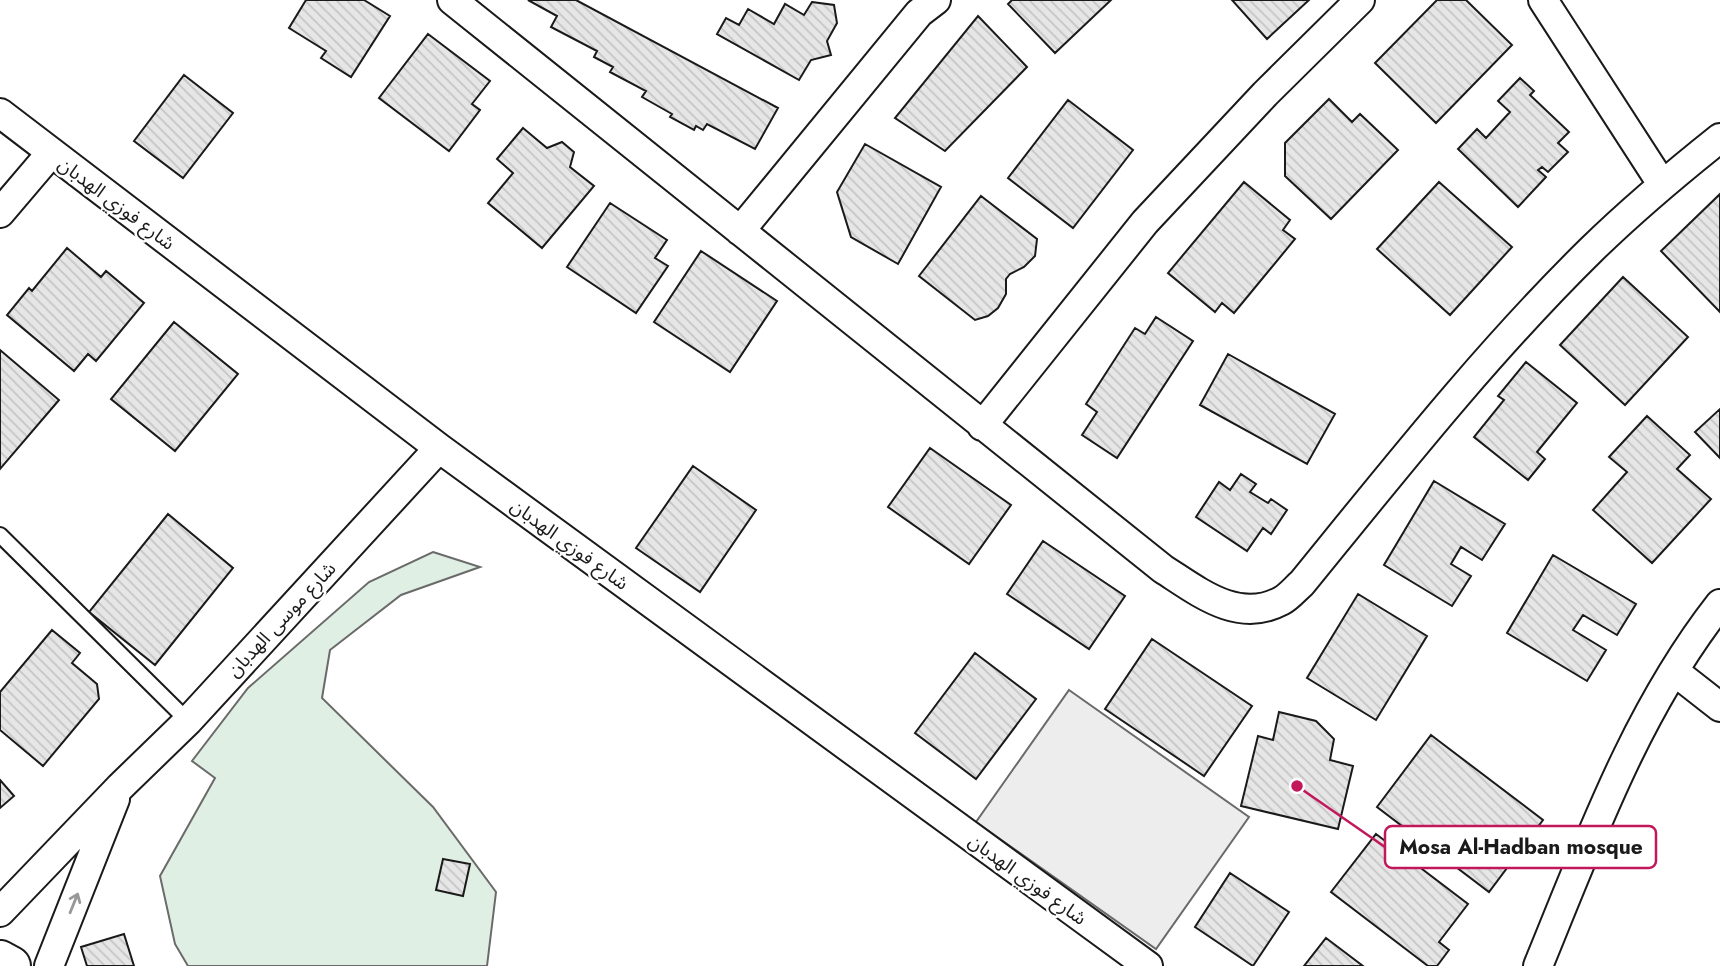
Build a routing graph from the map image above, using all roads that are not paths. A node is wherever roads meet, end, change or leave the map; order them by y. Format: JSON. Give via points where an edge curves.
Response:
{"nodes":[{"id":1,"x":452,"y":0,"type":"edge"},
{"id":2,"x":1360,"y":0,"type":"edge"},
{"id":3,"x":1543,"y":0,"type":"edge"},
{"id":4,"x":923,"y":4,"type":"edge"},
{"id":5,"x":0,"y":113,"type":"edge"},
{"id":6,"x":1720,"y":138,"type":"edge"},
{"id":7,"x":51,"y":153,"type":"junction"},
{"id":8,"x":1662,"y":184,"type":"junction"},
{"id":9,"x":0,"y":213,"type":"edge"},
{"id":10,"x":740,"y":231,"type":"junction"},
{"id":11,"x":982,"y":426,"type":"junction"},
{"id":12,"x":439,"y":448,"type":"junction"},
{"id":13,"x":0,"y":535,"type":"edge"},
{"id":14,"x":1720,"y":604,"type":"edge"},
{"id":15,"x":1674,"y":671,"type":"junction"},
{"id":16,"x":1720,"y":707,"type":"edge"},
{"id":17,"x":188,"y":721,"type":"junction"},
{"id":18,"x":120,"y":787,"type":"junction"},
{"id":19,"x":0,"y":912,"type":"edge"},
{"id":20,"x":0,"y":960,"type":"edge"},
{"id":21,"x":12,"y":966,"type":"edge"},
{"id":22,"x":49,"y":966,"type":"edge"},
{"id":23,"x":1148,"y":966,"type":"edge"},
{"id":24,"x":1538,"y":966,"type":"edge"}],
"edges":[{"from":1,"to":10,"type":"street"},
{"from":2,"to":11,"type":"street","via":[[1144,222]]},
{"from":3,"to":8,"type":"street"},
{"from":4,"to":10,"type":"street"},
{"from":5,"to":7,"type":"street","name":"شارع فوزي الهدبان"},
{"from":6,"to":8,"type":"street"},
{"from":7,"to":9,"type":"street"},
{"from":7,"to":12,"type":"street","name":"شارع فوزي الهدبان"},
{"from":8,"to":11,"type":"street","via":[[1591,250],[1476,374],[1302,583],[1284,600],[1260,609],[1211,600],[1163,569]]},
{"from":10,"to":11,"type":"street"},
{"from":12,"to":17,"type":"street","name":"شارع موسى الهدبان"},
{"from":12,"to":23,"type":"street","name":"شارع فوزي الهدبان"},
{"from":13,"to":17,"type":"lane"},
{"from":14,"to":15,"type":"street"},
{"from":15,"to":16,"type":"street"},
{"from":15,"to":24,"type":"street","via":[[1626,757]]},
{"from":17,"to":18,"type":"street","name":"شارع موسى الهدبان"},
{"from":18,"to":19,"type":"street","name":"شارع موسى الهدبان"},
{"from":22,"to":18,"type":"street","name":"شارع موسى الهدبان","one_way":true},
{"from":20,"to":21,"type":"street"}]}
